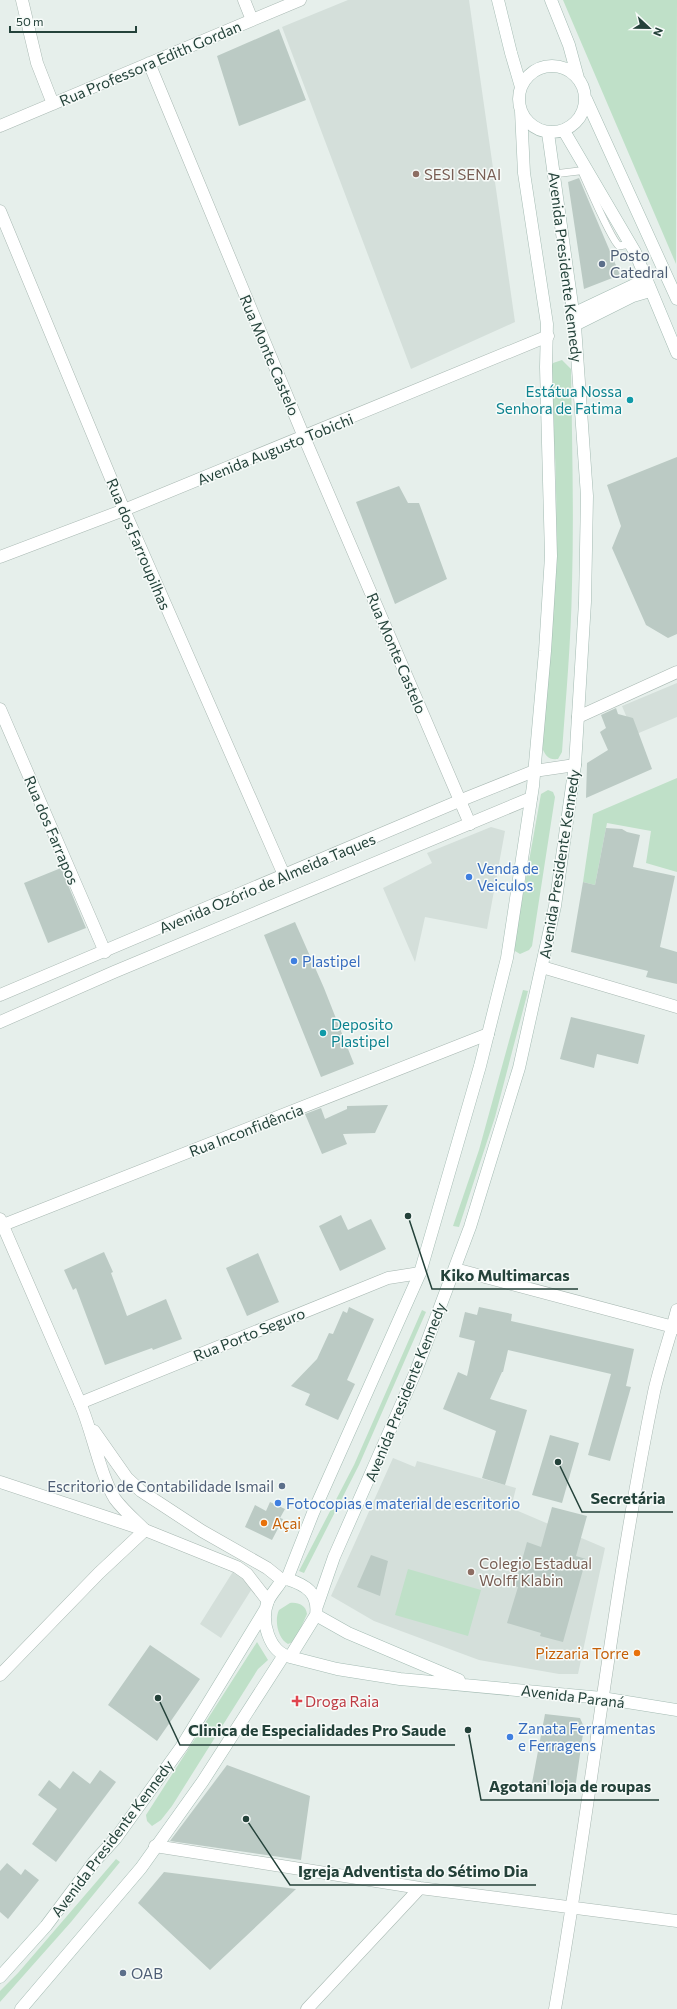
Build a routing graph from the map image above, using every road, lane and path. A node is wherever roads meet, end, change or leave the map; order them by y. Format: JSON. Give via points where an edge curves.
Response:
{"nodes":[{"id":1,"x":22,"y":0,"type":"edge"},
{"id":2,"x":244,"y":0,"type":"edge"},
{"id":3,"x":300,"y":0,"type":"edge"},
{"id":4,"x":498,"y":0,"type":"edge"},
{"id":5,"x":551,"y":0,"type":"edge"},
{"id":6,"x":252,"y":20,"type":"junction"},
{"id":7,"x":149,"y":63,"type":"junction"},
{"id":8,"x":578,"y":78,"type":"junction"},
{"id":9,"x":521,"y":86,"type":"junction"},
{"id":10,"x":586,"y":99,"type":"junction"},
{"id":11,"x":53,"y":104,"type":"junction"},
{"id":12,"x":521,"y":111,"type":"junction"},
{"id":13,"x":0,"y":126,"type":"edge"},
{"id":14,"x":564,"y":131,"type":"junction"},
{"id":15,"x":548,"y":133,"type":"junction"},
{"id":16,"x":584,"y":170,"type":"junction"},
{"id":17,"x":554,"y":174,"type":"junction"},
{"id":18,"x":0,"y":210,"type":"edge"},
{"id":19,"x":672,"y":274,"type":"edge"},
{"id":20,"x":647,"y":279,"type":"junction"},
{"id":21,"x":650,"y":291,"type":"junction"},
{"id":22,"x":677,"y":299,"type":"edge"},
{"id":23,"x":574,"y":320,"type":"junction"},
{"id":24,"x":548,"y":336,"type":"junction"},
{"id":25,"x":677,"y":354,"type":"edge"},
{"id":26,"x":304,"y":437,"type":"junction"},
{"id":27,"x":124,"y":510,"type":"junction"},
{"id":28,"x":0,"y":557,"type":"edge"},
{"id":29,"x":677,"y":672,"type":"edge"},
{"id":30,"x":0,"y":709,"type":"edge"},
{"id":31,"x":578,"y":717,"type":"junction"},
{"id":32,"x":575,"y":765,"type":"junction"},
{"id":33,"x":534,"y":772,"type":"junction"},
{"id":34,"x":531,"y":798,"type":"junction"},
{"id":35,"x":459,"y":801,"type":"junction"},
{"id":36,"x":470,"y":824,"type":"junction"},
{"id":37,"x":284,"y":875,"type":"junction"},
{"id":38,"x":105,"y":952,"type":"junction"},
{"id":39,"x":542,"y":968,"type":"junction"},
{"id":40,"x":0,"y":995,"type":"edge"},
{"id":41,"x":677,"y":1007,"type":"edge"},
{"id":42,"x":0,"y":1022,"type":"edge"},
{"id":43,"x":488,"y":1034,"type":"junction"},
{"id":44,"x":1,"y":1222,"type":"edge"},
{"id":45,"x":455,"y":1269,"type":"junction"},
{"id":46,"x":420,"y":1273,"type":"junction"},
{"id":47,"x":677,"y":1310,"type":"edge"},
{"id":48,"x":675,"y":1328,"type":"edge"},
{"id":49,"x":80,"y":1403,"type":"junction"},
{"id":50,"x":89,"y":1423,"type":"junction"},
{"id":51,"x":0,"y":1482,"type":"edge"},
{"id":52,"x":145,"y":1530,"type":"junction"},
{"id":53,"x":285,"y":1580,"type":"junction"},
{"id":54,"x":267,"y":1606,"type":"junction"},
{"id":55,"x":317,"y":1610,"type":"junction"},
{"id":56,"x":287,"y":1656,"type":"junction"},
{"id":57,"x":0,"y":1675,"type":"edge"},
{"id":58,"x":469,"y":1684,"type":"junction"},
{"id":59,"x":602,"y":1698,"type":"junction"},
{"id":60,"x":677,"y":1710,"type":"edge"},
{"id":61,"x":155,"y":1846,"type":"junction"},
{"id":62,"x":420,"y":1888,"type":"junction"},
{"id":63,"x":573,"y":1908,"type":"junction"},
{"id":64,"x":677,"y":1921,"type":"edge"},
{"id":65,"x":0,"y":1977,"type":"edge"},
{"id":66,"x":21,"y":2009,"type":"edge"},
{"id":67,"x":307,"y":2009,"type":"edge"},
{"id":68,"x":555,"y":2009,"type":"edge"}],
"edges":[{"from":1,"to":11,"type":"street","via":[[37,63]]},
{"from":2,"to":6,"type":"street"},
{"from":3,"to":6,"type":"street","name":"Rua Professora Edith Gordan"},
{"from":4,"to":9,"type":"street","via":[[510,53]]},
{"from":5,"to":8,"type":"street","via":[[569,45]]},
{"from":6,"to":7,"type":"street","name":"Rua Professora Edith Gordan"},
{"from":7,"to":11,"type":"street","name":"Rua Professora Edith Gordan"},
{"from":7,"to":26,"type":"street","name":"Rua Monte Castelo"},
{"from":8,"to":9,"type":"street","via":[[563,68],[546,66],[533,72]]},
{"from":8,"to":10,"type":"street","via":[[584,88]]},
{"from":9,"to":12,"type":"street"},
{"from":10,"to":14,"type":"street","via":[[580,118]]},
{"from":10,"to":19,"type":"street"},
{"from":11,"to":13,"type":"street","name":"Rua Professora Edith Gordan"},
{"from":12,"to":15,"type":"street","via":[[532,125]]},
{"from":12,"to":24,"type":"street","name":"Avenida Presidente Kennedy","via":[[524,173]]},
{"from":14,"to":15,"type":"street"},
{"from":14,"to":16,"type":"street"},
{"from":15,"to":17,"type":"street","name":"Avenida Presidente Kennedy"},
{"from":16,"to":17,"type":"lane"},
{"from":16,"to":20,"type":"street","via":[[630,244]]},
{"from":17,"to":23,"type":"street","name":"Avenida Presidente Kennedy"},
{"from":18,"to":27,"type":"street","name":"Rua dos Farroupilhas"},
{"from":19,"to":22,"type":"street"},
{"from":20,"to":21,"type":"street"},
{"from":20,"to":23,"type":"street"},
{"from":21,"to":23,"type":"street"},
{"from":21,"to":25,"type":"street"},
{"from":23,"to":31,"type":"street","name":"Avenida Presidente Kennedy","via":[[587,496],[585,602]]},
{"from":24,"to":26,"type":"street","name":"Avenida Augusto Tobichi"},
{"from":24,"to":33,"type":"street","name":"Avenida Presidente Kennedy","via":[[546,367],[551,556]]},
{"from":26,"to":27,"type":"street","name":"Avenida Augusto Tobichi"},
{"from":26,"to":35,"type":"street","name":"Rua Monte Castelo"},
{"from":27,"to":28,"type":"street","name":"Avenida Augusto Tobichi"},
{"from":27,"to":37,"type":"street","name":"Rua dos Farroupilhas"},
{"from":29,"to":31,"type":"street"},
{"from":30,"to":38,"type":"street","name":"Rua dos Farrapos"},
{"from":31,"to":32,"type":"street","name":"Avenida Presidente Kennedy"},
{"from":32,"to":33,"type":"street","name":"Avenida Ozório de Almeida Taques"},
{"from":32,"to":39,"type":"street","name":"Avenida Presidente Kennedy","via":[[555,906]]},
{"from":33,"to":34,"type":"street","name":"Avenida Presidente Kennedy"},
{"from":33,"to":35,"type":"street","name":"Avenida Ozório de Almeida Taques"},
{"from":34,"to":36,"type":"street","name":"Avenida Ozório de Almeida Taques"},
{"from":34,"to":43,"type":"street","name":"Avenida Presidente Kennedy","via":[[507,958]]},
{"from":35,"to":36,"type":"street","name":"Rua Monte Castelo"},
{"from":35,"to":37,"type":"street","name":"Avenida Ozório de Almeida Taques"},
{"from":36,"to":42,"type":"street","name":"Avenida Ozório de Almeida Taques"},
{"from":37,"to":38,"type":"street","name":"Avenida Ozório de Almeida Taques"},
{"from":38,"to":40,"type":"street","name":"Avenida Ozório de Almeida Taques"},
{"from":39,"to":41,"type":"street"},
{"from":39,"to":45,"type":"street","name":"Avenida Presidente Kennedy","via":[[519,1068]]},
{"from":43,"to":44,"type":"street","name":"Rua Inconfidência"},
{"from":43,"to":46,"type":"street","name":"Avenida Presidente Kennedy"},
{"from":44,"to":49,"type":"street"},
{"from":45,"to":48,"type":"street"},
{"from":45,"to":55,"type":"street","name":"Avenida Presidente Kennedy","via":[[416,1371],[334,1557]]},
{"from":46,"to":49,"type":"street","name":"Rua Porto Seguro","via":[[388,1278]]},
{"from":46,"to":53,"type":"street","name":"Avenida Presidente Kennedy","via":[[312,1513]]},
{"from":47,"to":48,"type":"street"},
{"from":48,"to":59,"type":"street","via":[[654,1391],[619,1584]]},
{"from":49,"to":50,"type":"street"},
{"from":50,"to":52,"type":"street","via":[[101,1466],[114,1497]]},
{"from":50,"to":53,"type":"street","via":[[127,1478],[157,1502]]},
{"from":51,"to":52,"type":"street"},
{"from":52,"to":54,"type":"street","via":[[237,1567],[247,1574]]},
{"from":52,"to":57,"type":"street","via":[[99,1573]]},
{"from":53,"to":54,"type":"street","name":"Avenida Presidente Kennedy"},
{"from":53,"to":55,"type":"street","via":[[308,1590],[316,1598]]},
{"from":54,"to":56,"type":"street","via":[[265,1622],[270,1640],[275,1649]]},
{"from":54,"to":65,"type":"street","name":"Avenida Presidente Kennedy","via":[[182,1746],[116,1838],[94,1862],[46,1926]]},
{"from":55,"to":56,"type":"street","name":"Avenida Presidente Kennedy"},
{"from":55,"to":58,"type":"street","name":"Avenida Paraná","via":[[348,1633]]},
{"from":56,"to":58,"type":"street","name":"Avenida Paraná","via":[[366,1674]]},
{"from":56,"to":61,"type":"street","via":[[203,1781]]},
{"from":58,"to":59,"type":"street","name":"Avenida Paraná"},
{"from":59,"to":60,"type":"street","name":"Avenida Paraná"},
{"from":59,"to":63,"type":"street"},
{"from":61,"to":62,"type":"street"},
{"from":61,"to":66,"type":"street","via":[[133,1878]]},
{"from":62,"to":63,"type":"street"},
{"from":62,"to":67,"type":"street"},
{"from":63,"to":64,"type":"street"},
{"from":63,"to":68,"type":"street"}]}
